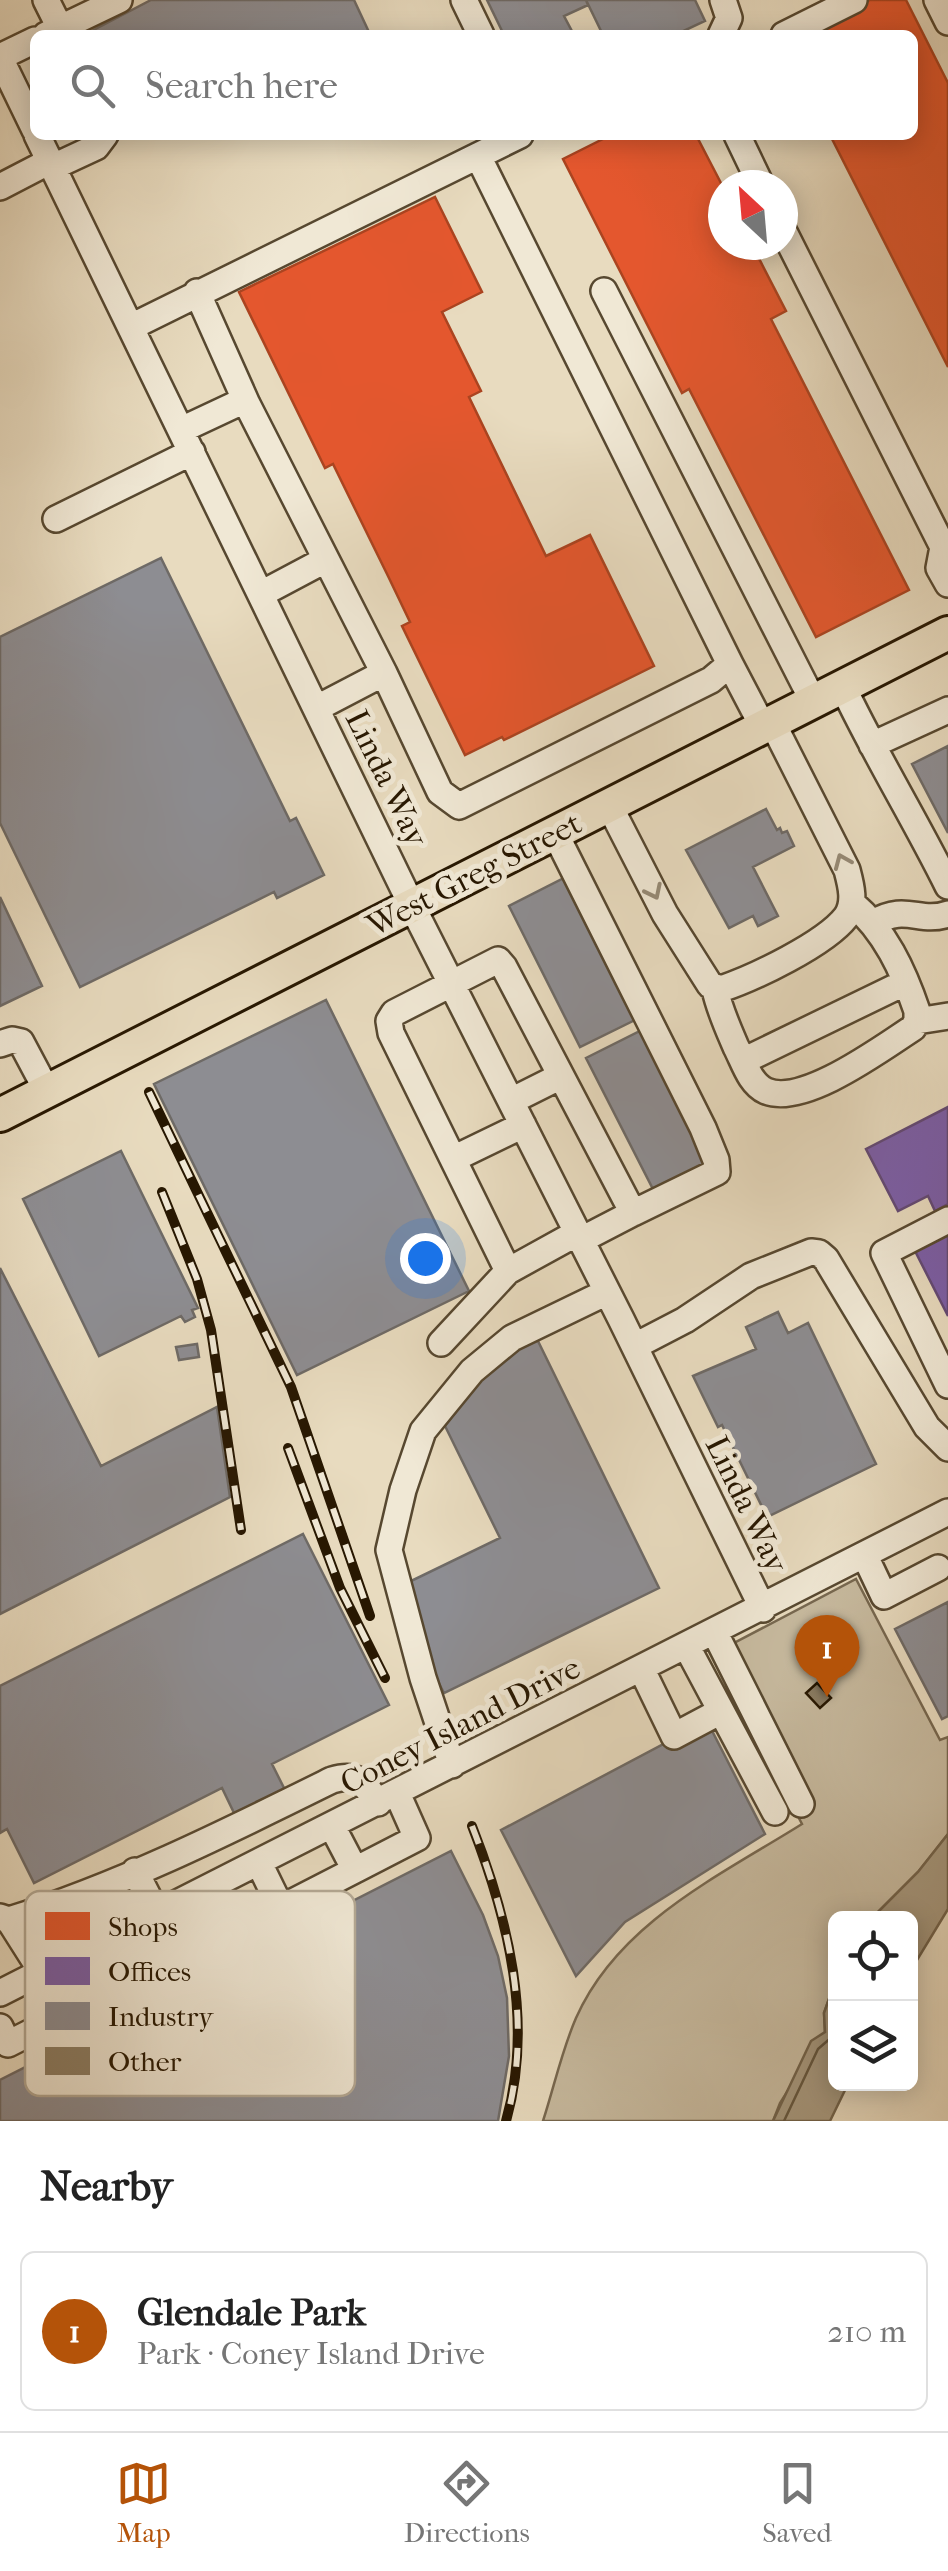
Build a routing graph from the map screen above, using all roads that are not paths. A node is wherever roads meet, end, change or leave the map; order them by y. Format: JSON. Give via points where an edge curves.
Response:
{"nodes":[{"id":1,"x":46,"y":0,"type":"edge"},
{"id":2,"x":118,"y":0,"type":"edge"},
{"id":3,"x":464,"y":0,"type":"edge"},
{"id":4,"x":724,"y":0,"type":"edge"},
{"id":5,"x":854,"y":0,"type":"edge"},
{"id":6,"x":937,"y":0,"type":"edge"},
{"id":7,"x":948,"y":22,"type":"edge"},
{"id":8,"x":53,"y":30,"type":"edge"},
{"id":9,"x":57,"y":30,"type":"edge"},
{"id":10,"x":479,"y":30,"type":"edge"},
{"id":11,"x":724,"y":30,"type":"edge"},
{"id":12,"x":794,"y":30,"type":"edge"},
{"id":13,"x":30,"y":43,"type":"edge"},
{"id":14,"x":30,"y":54,"type":"edge"},
{"id":15,"x":2,"y":61,"type":"edge"},
{"id":16,"x":30,"y":119,"type":"edge"},
{"id":17,"x":40,"y":140,"type":"edge"},
{"id":18,"x":101,"y":140,"type":"edge"},
{"id":19,"x":510,"y":140,"type":"edge"},
{"id":20,"x":739,"y":140,"type":"edge"},
{"id":21,"x":478,"y":156,"type":"junction"},
{"id":22,"x":51,"y":164,"type":"junction"},
{"id":23,"x":754,"y":170,"type":"edge"},
{"id":24,"x":0,"y":187,"type":"edge"},
{"id":25,"x":798,"y":259,"type":"edge"},
{"id":26,"x":604,"y":291,"type":"dead end"},
{"id":27,"x":197,"y":292,"type":"junction"},
{"id":28,"x":131,"y":327,"type":"junction"},
{"id":29,"x":245,"y":400,"type":"junction"},
{"id":30,"x":187,"y":441,"type":"junction"},
{"id":31,"x":56,"y":519,"type":"dead end"},
{"id":32,"x":946,"y":548,"type":"edge"},
{"id":33,"x":325,"y":560,"type":"junction"},
{"id":34,"x":948,"y":584,"type":"edge"},
{"id":35,"x":261,"y":594,"type":"junction"},
{"id":36,"x":948,"y":633,"type":"edge"},
{"id":37,"x":730,"y":664,"type":"junction"},
{"id":38,"x":384,"y":673,"type":"junction"},
{"id":39,"x":828,"y":694,"type":"junction"},
{"id":40,"x":317,"y":708,"type":"junction"},
{"id":41,"x":948,"y":710,"type":"edge"},
{"id":42,"x":767,"y":725,"type":"junction"},
{"id":43,"x":872,"y":745,"type":"junction"},
{"id":44,"x":609,"y":806,"type":"junction"},
{"id":45,"x":555,"y":833,"type":"junction"},
{"id":46,"x":948,"y":886,"type":"edge"},
{"id":47,"x":852,"y":904,"type":"junction"},
{"id":48,"x":412,"y":906,"type":"junction"},
{"id":49,"x":948,"y":914,"type":"edge"},
{"id":50,"x":873,"y":924,"type":"junction"},
{"id":51,"x":906,"y":982,"type":"junction"},
{"id":52,"x":452,"y":984,"type":"junction"},
{"id":53,"x":716,"y":988,"type":"junction"},
{"id":54,"x":948,"y":1016,"type":"edge"},
{"id":55,"x":917,"y":1021,"type":"junction"},
{"id":56,"x":0,"y":1044,"type":"edge"},
{"id":57,"x":743,"y":1061,"type":"junction"},
{"id":58,"x":561,"y":1076,"type":"junction"},
{"id":59,"x":47,"y":1091,"type":"junction"},
{"id":60,"x":511,"y":1101,"type":"junction"},
{"id":61,"x":0,"y":1116,"type":"edge"},
{"id":62,"x":523,"y":1125,"type":"junction"},
{"id":63,"x":454,"y":1159,"type":"junction"},
{"id":64,"x":633,"y":1213,"type":"junction"},
{"id":65,"x":948,"y":1220,"type":"edge"},
{"id":66,"x":579,"y":1236,"type":"junction"},
{"id":67,"x":508,"y":1271,"type":"junction"},
{"id":68,"x":607,"y":1292,"type":"junction"},
{"id":69,"x":441,"y":1343,"type":"dead end"},
{"id":70,"x":634,"y":1346,"type":"junction"},
{"id":71,"x":948,"y":1385,"type":"edge"},
{"id":72,"x":948,"y":1448,"type":"edge"},
{"id":73,"x":948,"y":1512,"type":"edge"},
{"id":74,"x":920,"y":1527,"type":"junction"},
{"id":75,"x":865,"y":1556,"type":"junction"},
{"id":76,"x":943,"y":1566,"type":"edge"},
{"id":77,"x":763,"y":1609,"type":"junction"},
{"id":78,"x":715,"y":1633,"type":"junction"},
{"id":79,"x":686,"y":1647,"type":"junction"},
{"id":80,"x":642,"y":1670,"type":"junction"},
{"id":81,"x":721,"y":1712,"type":"junction"},
{"id":82,"x":452,"y":1766,"type":"junction"},
{"id":83,"x":387,"y":1798,"type":"junction"},
{"id":84,"x":801,"y":1804,"type":"dead end"},
{"id":85,"x":775,"y":1812,"type":"dead end"},
{"id":86,"x":332,"y":1826,"type":"junction"},
{"id":87,"x":259,"y":1863,"type":"junction"},
{"id":88,"x":355,"y":1870,"type":"junction"},
{"id":89,"x":135,"y":1871,"type":"junction"},
{"id":90,"x":80,"y":1891,"type":"edge"},
{"id":91,"x":149,"y":1891,"type":"edge"},
{"id":92,"x":203,"y":1891,"type":"edge"},
{"id":93,"x":273,"y":1891,"type":"edge"},
{"id":94,"x":314,"y":1891,"type":"edge"},
{"id":95,"x":4,"y":1919,"type":"edge"},
{"id":96,"x":25,"y":1948,"type":"edge"},
{"id":97,"x":25,"y":1980,"type":"edge"},
{"id":98,"x":0,"y":1993,"type":"edge"}],
"edges":[{"from":1,"to":8,"type":"street"},
{"from":2,"to":9,"type":"street"},
{"from":3,"to":10,"type":"street"},
{"from":4,"to":11,"type":"street","via":[[730,18]]},
{"from":5,"to":12,"type":"street"},
{"from":6,"to":7,"type":"street"},
{"from":13,"to":15,"type":"street"},
{"from":14,"to":15,"type":"street"},
{"from":15,"to":16,"type":"street","name":"Linda Way"},
{"from":17,"to":22,"type":"street","name":"Linda Way"},
{"from":18,"to":22,"type":"street"},
{"from":19,"to":21,"type":"street"},
{"from":20,"to":23,"type":"street"},
{"from":21,"to":27,"type":"street"},
{"from":21,"to":37,"type":"street"},
{"from":22,"to":24,"type":"street"},
{"from":22,"to":28,"type":"street","name":"Linda Way"},
{"from":25,"to":32,"type":"street"},
{"from":26,"to":39,"type":"street"},
{"from":27,"to":28,"type":"street"},
{"from":27,"to":29,"type":"street"},
{"from":28,"to":30,"type":"street","name":"Linda Way"},
{"from":29,"to":30,"type":"street"},
{"from":29,"to":33,"type":"street"},
{"from":30,"to":31,"type":"street"},
{"from":30,"to":35,"type":"street","name":"Linda Way"},
{"from":32,"to":34,"type":"street","via":[[940,568]]},
{"from":33,"to":35,"type":"street"},
{"from":33,"to":38,"type":"street"},
{"from":35,"to":40,"type":"street","name":"Linda Way"},
{"from":36,"to":39,"type":"main road","name":"West Greg Street"},
{"from":37,"to":38,"type":"street","via":[[459,806],[440,792]]},
{"from":37,"to":42,"type":"street"},
{"from":38,"to":40,"type":"street"},
{"from":39,"to":42,"type":"main road","name":"West Greg Street"},
{"from":39,"to":43,"type":"street"},
{"from":40,"to":48,"type":"street","name":"Linda Way"},
{"from":41,"to":43,"type":"street"},
{"from":42,"to":44,"type":"main road","name":"West Greg Street"},
{"from":47,"to":42,"type":"street","one_way":true,"via":[[847,870]]},
{"from":43,"to":46,"type":"street"},
{"from":44,"to":45,"type":"main road","name":"West Greg Street"},
{"from":44,"to":53,"type":"street","one_way":true,"via":[[694,966]]},
{"from":45,"to":48,"type":"main road","name":"West Greg Street"},
{"from":45,"to":64,"type":"street","via":[[716,1160],[717,1172]]},
{"from":47,"to":50,"type":"street"},
{"from":47,"to":53,"type":"street","via":[[812,944],[750,978]]},
{"from":48,"to":52,"type":"street","name":"Linda Way"},
{"from":48,"to":59,"type":"main road","name":"West Greg Street"},
{"from":49,"to":50,"type":"street","via":[[903,912]]},
{"from":50,"to":51,"type":"street"},
{"from":51,"to":55,"type":"street"},
{"from":51,"to":57,"type":"street"},
{"from":52,"to":58,"type":"street","via":[[498,960]]},
{"from":52,"to":60,"type":"street","name":"Linda Way"},
{"from":52,"to":63,"type":"street","via":[[389,1021]]},
{"from":53,"to":57,"type":"street"},
{"from":54,"to":55,"type":"street"},
{"from":55,"to":57,"type":"street","via":[[863,1060],[791,1094],[764,1091]]},
{"from":56,"to":59,"type":"street","via":[[21,1042]]},
{"from":58,"to":60,"type":"street"},
{"from":58,"to":64,"type":"street"},
{"from":59,"to":61,"type":"main road","name":"West Greg Street"},
{"from":60,"to":62,"type":"street","name":"Linda Way"},
{"from":62,"to":63,"type":"street"},
{"from":62,"to":66,"type":"street","name":"Linda Way"},
{"from":63,"to":67,"type":"street"},
{"from":64,"to":66,"type":"street"},
{"from":65,"to":71,"type":"street","via":[[884,1253]]},
{"from":66,"to":67,"type":"street"},
{"from":66,"to":68,"type":"street","name":"Linda Way"},
{"from":67,"to":69,"type":"street"},
{"from":68,"to":70,"type":"street","name":"Linda Way"},
{"from":68,"to":82,"type":"street","via":[[512,1338],[472,1370],[423,1431],[402,1490],[389,1550]]},
{"from":70,"to":72,"type":"street","via":[[750,1276],[820,1253],[928,1427]]},
{"from":70,"to":77,"type":"street","name":"Linda Way"},
{"from":73,"to":74,"type":"street","name":"Coney Island Drive"},
{"from":74,"to":75,"type":"street","name":"Coney Island Drive"},
{"from":74,"to":76,"type":"street"},
{"from":75,"to":76,"type":"street","via":[[878,1599]]},
{"from":75,"to":77,"type":"street","name":"Coney Island Drive"},
{"from":77,"to":78,"type":"street","name":"Coney Island Drive"},
{"from":78,"to":79,"type":"street","name":"Coney Island Drive"},
{"from":78,"to":84,"type":"street"},
{"from":79,"to":80,"type":"street","name":"Coney Island Drive"},
{"from":79,"to":81,"type":"street"},
{"from":80,"to":81,"type":"street","via":[[674,1736]]},
{"from":80,"to":82,"type":"street","name":"Coney Island Drive"},
{"from":81,"to":85,"type":"street"},
{"from":82,"to":83,"type":"street","name":"Coney Island Drive"},
{"from":83,"to":86,"type":"street","name":"Coney Island Drive"},
{"from":83,"to":88,"type":"street","via":[[418,1838]]},
{"from":83,"to":89,"type":"street","via":[[344,1776]]},
{"from":86,"to":87,"type":"street","name":"Coney Island Drive"},
{"from":86,"to":88,"type":"street"},
{"from":87,"to":92,"type":"street","name":"Coney Island Drive"},
{"from":87,"to":93,"type":"street"},
{"from":88,"to":94,"type":"street"},
{"from":89,"to":90,"type":"street"},
{"from":89,"to":91,"type":"street"},
{"from":95,"to":96,"type":"street"},
{"from":97,"to":98,"type":"street","name":"Coney Island Drive"}]}
